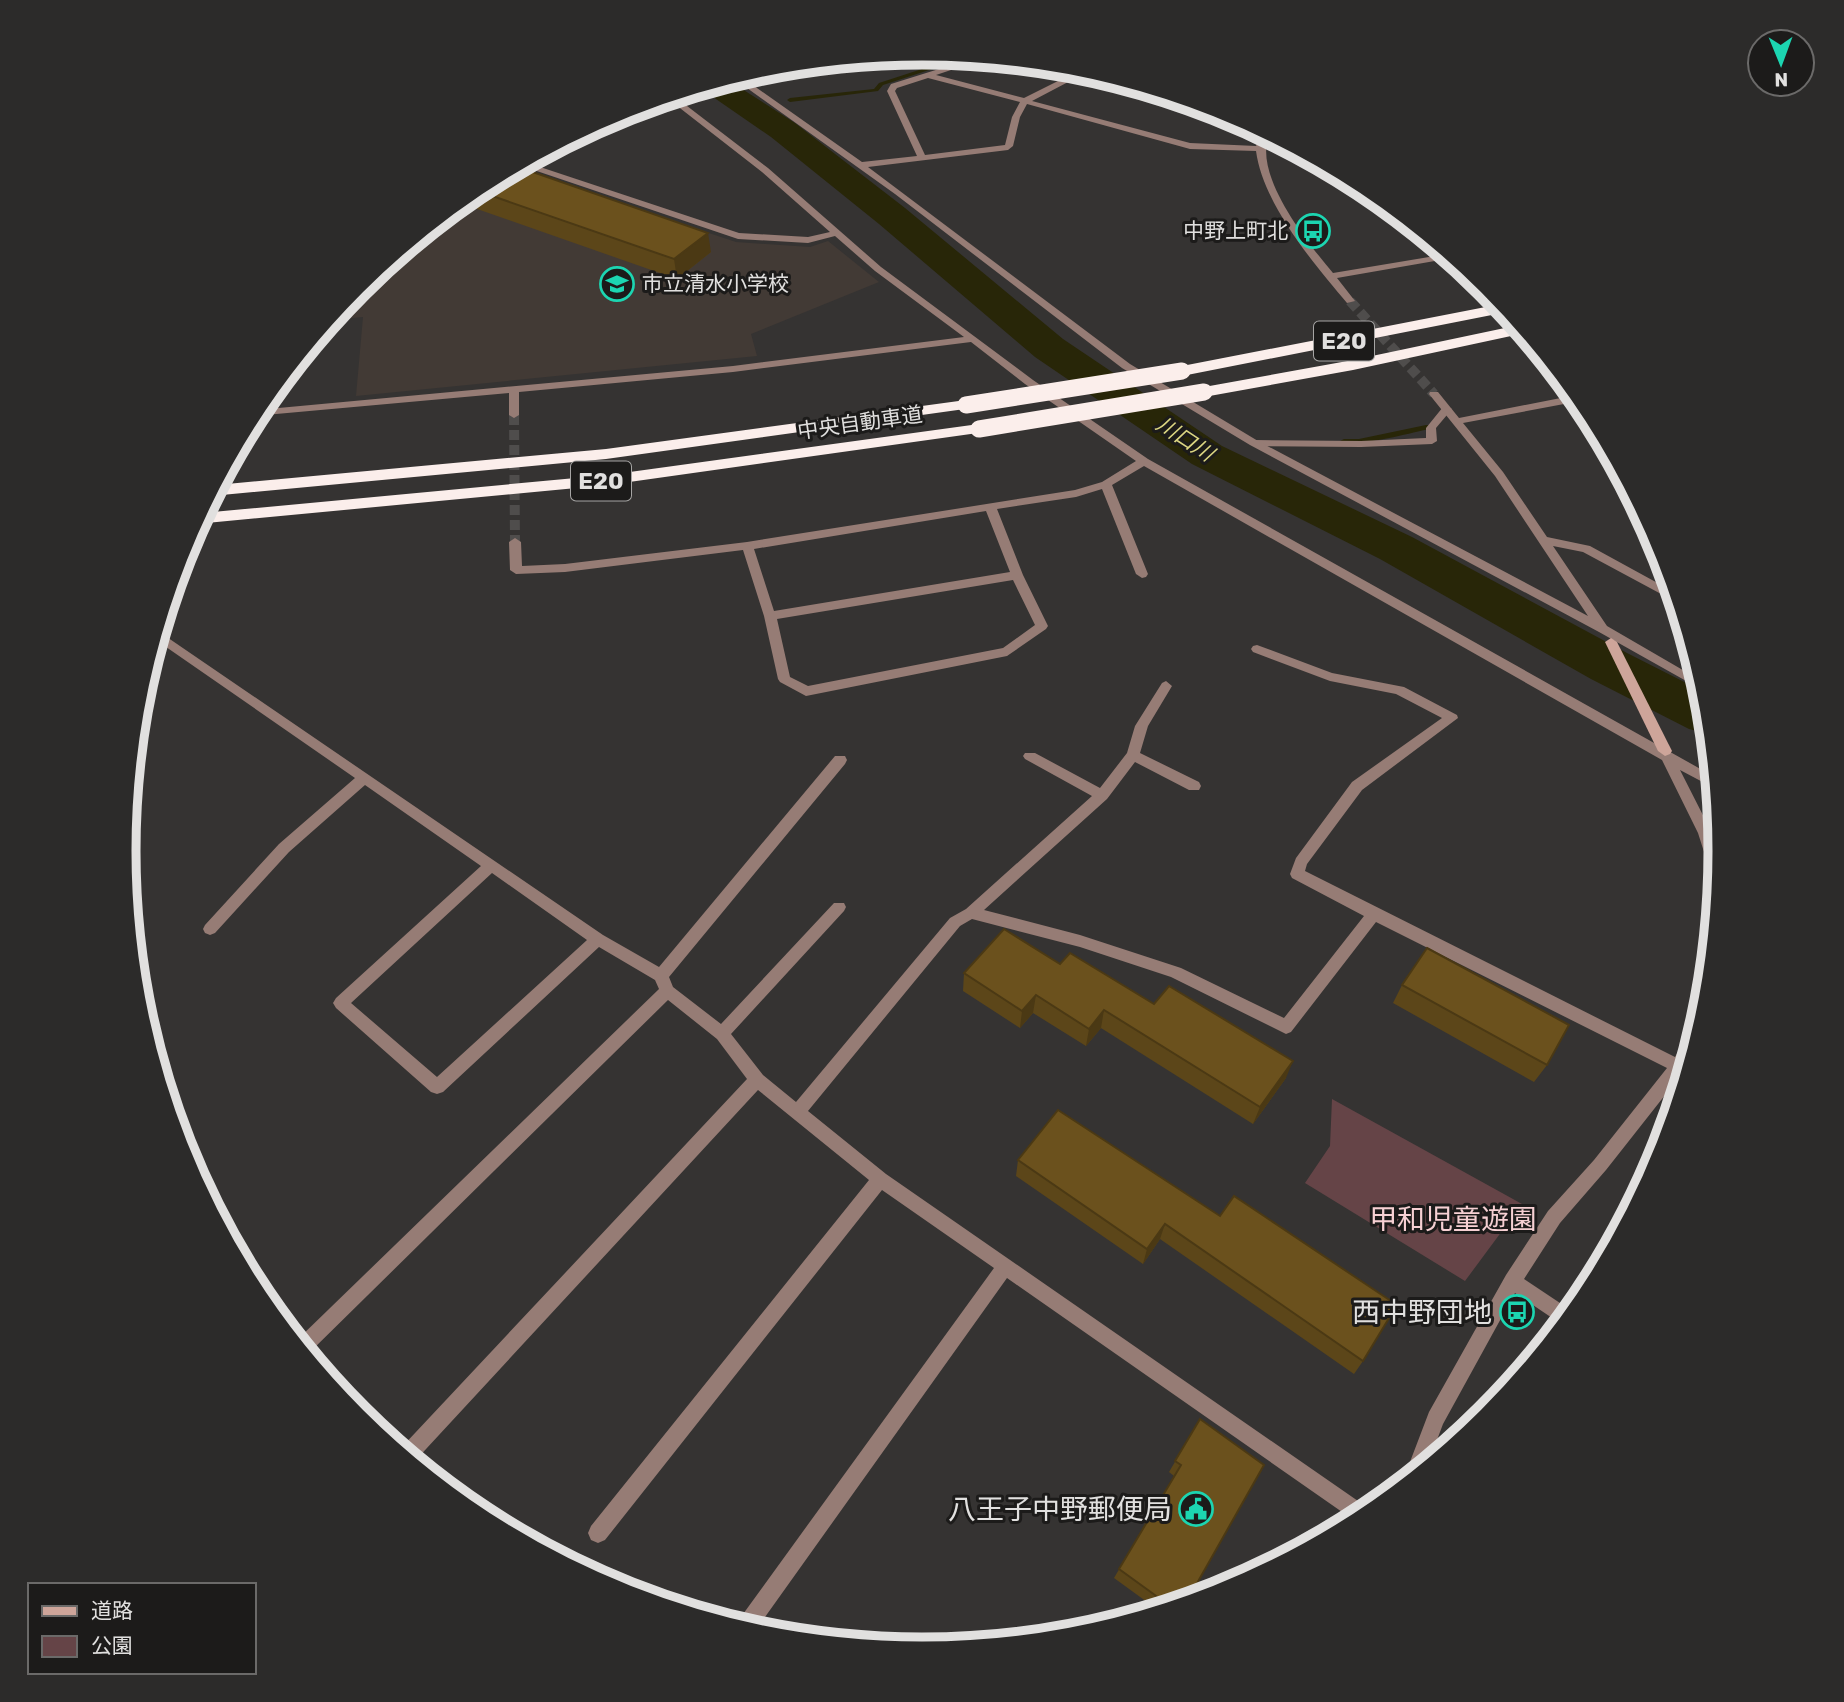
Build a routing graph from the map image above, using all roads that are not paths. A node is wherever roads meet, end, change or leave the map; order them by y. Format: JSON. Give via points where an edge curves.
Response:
{"nodes":[{"id":1,"x":957,"y":66,"type":"edge"},
{"id":2,"x":928,"y":75,"type":"junction"},
{"id":3,"x":1069,"y":79,"type":"edge"},
{"id":4,"x":747,"y":85,"type":"edge"},
{"id":5,"x":1025,"y":101,"type":"junction"},
{"id":6,"x":679,"y":103,"type":"edge"},
{"id":7,"x":1262,"y":142,"type":"edge"},
{"id":8,"x":1260,"y":149,"type":"junction"},
{"id":9,"x":922,"y":157,"type":"junction"},
{"id":10,"x":860,"y":165,"type":"junction"},
{"id":11,"x":533,"y":168,"type":"edge"},
{"id":12,"x":836,"y":233,"type":"junction"},
{"id":13,"x":1438,"y":258,"type":"edge"},
{"id":14,"x":1329,"y":277,"type":"junction"},
{"id":15,"x":1350,"y":301,"type":"tunnel mouth"},
{"id":16,"x":1492,"y":310,"type":"edge"},
{"id":17,"x":1511,"y":331,"type":"edge"},
{"id":18,"x":973,"y":339,"type":"junction"},
{"id":19,"x":514,"y":391,"type":"junction"},
{"id":20,"x":1434,"y":394,"type":"tunnel mouth"},
{"id":21,"x":1566,"y":400,"type":"edge"},
{"id":22,"x":1447,"y":409,"type":"junction"},
{"id":23,"x":270,"y":412,"type":"edge"},
{"id":24,"x":514,"y":415,"type":"tunnel mouth"},
{"id":25,"x":1458,"y":421,"type":"junction"},
{"id":26,"x":1254,"y":443,"type":"junction"},
{"id":27,"x":1144,"y":461,"type":"junction"},
{"id":28,"x":1106,"y":484,"type":"junction"},
{"id":29,"x":224,"y":490,"type":"edge"},
{"id":30,"x":990,"y":507,"type":"junction"},
{"id":31,"x":210,"y":518,"type":"edge"},
{"id":32,"x":1545,"y":540,"type":"junction"},
{"id":33,"x":514,"y":542,"type":"tunnel mouth"},
{"id":34,"x":747,"y":546,"type":"junction"},
{"id":35,"x":1142,"y":574,"type":"dead end"},
{"id":36,"x":1017,"y":575,"type":"junction"},
{"id":37,"x":1665,"y":592,"type":"edge"},
{"id":38,"x":770,"y":616,"type":"junction"},
{"id":39,"x":1603,"y":629,"type":"junction"},
{"id":40,"x":165,"y":641,"type":"edge"},
{"id":41,"x":1611,"y":642,"type":"joint"},
{"id":42,"x":1257,"y":649,"type":"dead end"},
{"id":43,"x":1688,"y":678,"type":"edge"},
{"id":44,"x":1166,"y":686,"type":"dead end"},
{"id":45,"x":1133,"y":755,"type":"junction"},
{"id":46,"x":1667,"y":755,"type":"junction"},
{"id":47,"x":1030,"y":756,"type":"dead end"},
{"id":48,"x":840,"y":760,"type":"dead end"},
{"id":49,"x":364,"y":778,"type":"junction"},
{"id":50,"x":1705,"y":778,"type":"edge"},
{"id":51,"x":1194,"y":786,"type":"dead end"},
{"id":52,"x":1102,"y":795,"type":"junction"},
{"id":53,"x":1708,"y":842,"type":"edge"},
{"id":54,"x":491,"y":865,"type":"junction"},
{"id":55,"x":839,"y":907,"type":"dead end"},
{"id":56,"x":971,"y":914,"type":"junction"},
{"id":57,"x":1374,"y":914,"type":"junction"},
{"id":58,"x":210,"y":929,"type":"dead end"},
{"id":59,"x":598,"y":939,"type":"junction"},
{"id":60,"x":664,"y":984,"type":"junction"},
{"id":61,"x":722,"y":1034,"type":"junction"},
{"id":62,"x":1678,"y":1066,"type":"joint"},
{"id":63,"x":757,"y":1080,"type":"junction"},
{"id":64,"x":797,"y":1112,"type":"junction"},
{"id":65,"x":880,"y":1179,"type":"junction"},
{"id":66,"x":1004,"y":1268,"type":"junction"},
{"id":67,"x":1512,"y":1281,"type":"junction"},
{"id":68,"x":1559,"y":1312,"type":"edge"},
{"id":69,"x":308,"y":1342,"type":"edge"},
{"id":70,"x":413,"y":1450,"type":"edge"},
{"id":71,"x":1420,"y":1459,"type":"edge"},
{"id":72,"x":1353,"y":1509,"type":"edge"},
{"id":73,"x":598,"y":1533,"type":"dead end"},
{"id":74,"x":752,"y":1618,"type":"edge"}],
"edges":[{"from":1,"to":2,"type":"street"},
{"from":2,"to":5,"type":"street"},
{"from":2,"to":9,"type":"street","via":[[891,91]]},
{"from":3,"to":5,"type":"street"},
{"from":4,"to":10,"type":"street"},
{"from":5,"to":8,"type":"street","via":[[1190,146]]},
{"from":5,"to":9,"type":"street","via":[[1009,146]]},
{"from":6,"to":12,"type":"street"},
{"from":7,"to":8,"type":"street"},
{"from":8,"to":14,"type":"street","via":[[1265,177]]},
{"from":9,"to":10,"type":"street"},
{"from":10,"to":26,"type":"street","via":[[1126,366]]},
{"from":11,"to":12,"type":"street","via":[[738,236],[808,240]]},
{"from":12,"to":18,"type":"street","via":[[878,270]]},
{"from":13,"to":14,"type":"street"},
{"from":14,"to":15,"type":"street"},
{"from":16,"to":29,"type":"highway","name":"中央自動車道","number":"E20","bridge":true,"via":[[1182,371],[966,405],[606,454]]},
{"from":17,"to":31,"type":"highway","name":"中央自動車道","number":"E20","bridge":true,"via":[[1353,365],[979,429],[608,480]]},
{"from":18,"to":19,"type":"street"},
{"from":18,"to":27,"type":"street"},
{"from":19,"to":23,"type":"street"},
{"from":19,"to":24,"type":"street"},
{"from":20,"to":22,"type":"street"},
{"from":21,"to":25,"type":"street"},
{"from":22,"to":25,"type":"street"},
{"from":22,"to":26,"type":"street","via":[[1431,428],[1432,441]]},
{"from":25,"to":32,"type":"street"},
{"from":26,"to":39,"type":"street"},
{"from":27,"to":28,"type":"street"},
{"from":27,"to":46,"type":"street"},
{"from":28,"to":30,"type":"street"},
{"from":28,"to":35,"type":"street"},
{"from":30,"to":34,"type":"street"},
{"from":30,"to":36,"type":"street"},
{"from":32,"to":37,"type":"street","via":[[1586,549]]},
{"from":32,"to":39,"type":"street"},
{"from":33,"to":34,"type":"street","via":[[516,570]]},
{"from":34,"to":38,"type":"street"},
{"from":36,"to":38,"type":"street"},
{"from":36,"to":38,"type":"street","via":[[1042,625],[1007,652],[806,691],[784,679]]},
{"from":39,"to":41,"type":"street"},
{"from":39,"to":43,"type":"street"},
{"from":40,"to":49,"type":"street"},
{"from":41,"to":46,"type":"street"},
{"from":42,"to":57,"type":"street","via":[[1330,677],[1399,690],[1452,718],[1357,786],[1301,862],[1297,874]]},
{"from":44,"to":45,"type":"street","via":[[1142,726]]},
{"from":45,"to":51,"type":"street"},
{"from":45,"to":52,"type":"street"},
{"from":46,"to":50,"type":"street"},
{"from":46,"to":53,"type":"street"},
{"from":47,"to":52,"type":"street"},
{"from":48,"to":60,"type":"street"},
{"from":49,"to":54,"type":"street"},
{"from":49,"to":58,"type":"street","via":[[284,848]]},
{"from":52,"to":56,"type":"street"},
{"from":54,"to":59,"type":"street"},
{"from":54,"to":59,"type":"street","via":[[341,1003],[437,1087]]},
{"from":55,"to":61,"type":"street"},
{"from":56,"to":57,"type":"street","via":[[1080,941],[1176,972],[1286,1027]]},
{"from":56,"to":64,"type":"street","via":[[955,922]]},
{"from":57,"to":62,"type":"street"},
{"from":59,"to":60,"type":"street"},
{"from":60,"to":61,"type":"street"},
{"from":60,"to":69,"type":"street"},
{"from":61,"to":63,"type":"street"},
{"from":62,"to":67,"type":"street","via":[[1554,1217]]},
{"from":63,"to":64,"type":"street"},
{"from":63,"to":70,"type":"street"},
{"from":64,"to":65,"type":"street"},
{"from":65,"to":66,"type":"street"},
{"from":65,"to":73,"type":"street"},
{"from":66,"to":72,"type":"street"},
{"from":66,"to":74,"type":"street"},
{"from":67,"to":68,"type":"street"},
{"from":67,"to":71,"type":"street","via":[[1436,1419]]}]}
